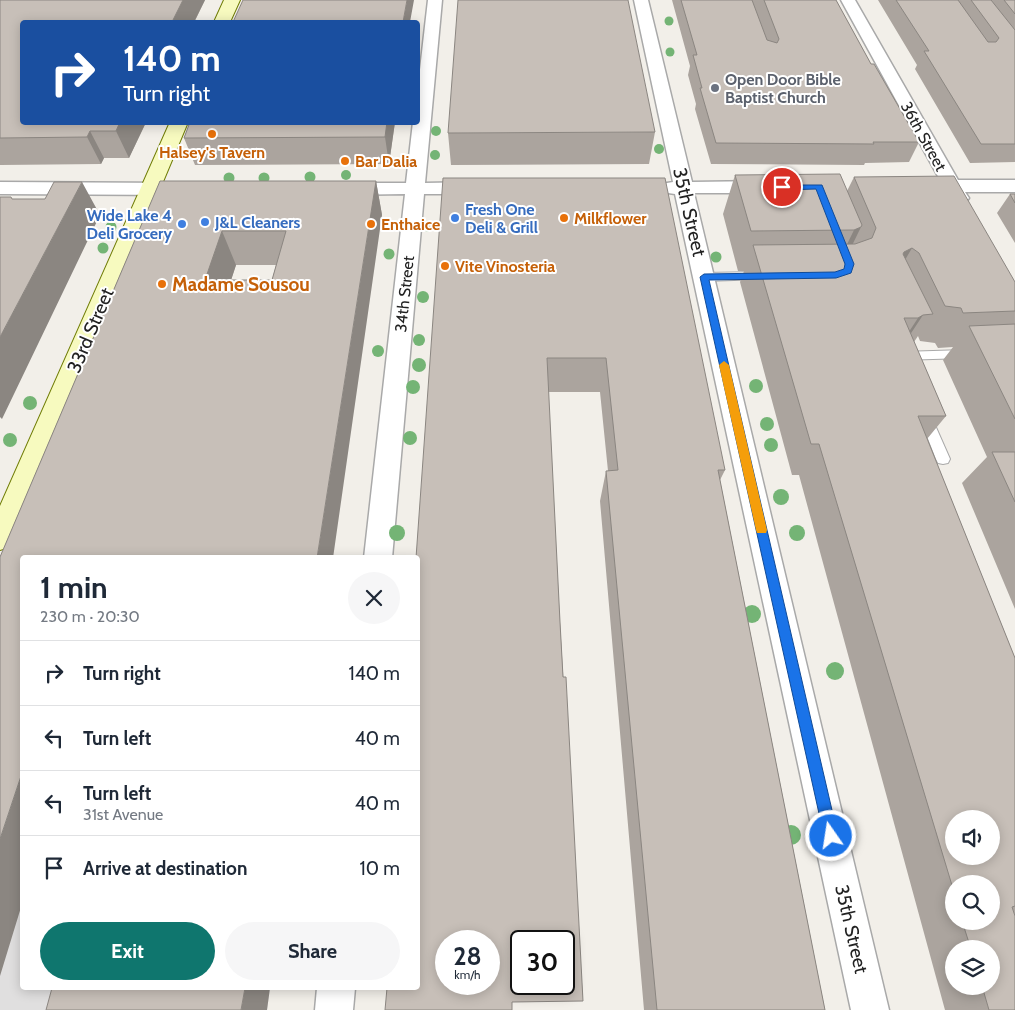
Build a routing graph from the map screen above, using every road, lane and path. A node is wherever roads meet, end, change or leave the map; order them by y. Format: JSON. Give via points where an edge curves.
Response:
{"nodes":[{"id":1,"x":232,"y":0,"type":"edge"},
{"id":2,"x":436,"y":0,"type":"edge"},
{"id":3,"x":848,"y":0,"type":"edge"},
{"id":4,"x":641,"y":11,"type":"edge"},
{"id":5,"x":223,"y":20,"type":"edge"},
{"id":6,"x":178,"y":125,"type":"edge"},
{"id":7,"x":952,"y":186,"type":"junction"},
{"id":8,"x":1015,"y":186,"type":"edge"},
{"id":9,"x":782,"y":187,"type":"edge"},
{"id":10,"x":907,"y":187,"type":"edge"},
{"id":11,"x":0,"y":188,"type":"edge"},
{"id":12,"x":415,"y":188,"type":"junction"},
{"id":13,"x":496,"y":188,"type":"edge"},
{"id":14,"x":650,"y":188,"type":"edge"},
{"id":15,"x":684,"y":188,"type":"junction"},
{"id":16,"x":150,"y":189,"type":"junction"},
{"id":17,"x":195,"y":189,"type":"edge"},
{"id":18,"x":322,"y":189,"type":"edge"},
{"id":19,"x":967,"y":212,"type":"edge"},
{"id":20,"x":776,"y":276,"type":"edge"},
{"id":21,"x":704,"y":277,"type":"junction"},
{"id":22,"x":915,"y":347,"type":"edge"},
{"id":23,"x":975,"y":351,"type":"joint"},
{"id":24,"x":904,"y":364,"type":"edge"},
{"id":25,"x":922,"y":407,"type":"edge"},
{"id":26,"x":943,"y":459,"type":"dead end"},
{"id":27,"x":0,"y":538,"type":"edge"},
{"id":28,"x":378,"y":555,"type":"edge"},
{"id":29,"x":336,"y":990,"type":"edge"},
{"id":30,"x":334,"y":1010,"type":"edge"},
{"id":31,"x":870,"y":1010,"type":"edge"}],
"edges":[{"from":1,"to":5,"type":"main road"},
{"from":2,"to":12,"type":"street","name":"34th Street"},
{"from":3,"to":7,"type":"street","name":"36th Street"},
{"from":4,"to":15,"type":"street","name":"35th Street"},
{"from":6,"to":16,"type":"main road","name":"33rd Street"},
{"from":7,"to":8,"type":"street"},
{"from":7,"to":10,"type":"street"},
{"from":7,"to":19,"type":"street","name":"36th Street"},
{"from":9,"to":15,"type":"street"},
{"from":11,"to":16,"type":"street"},
{"from":12,"to":13,"type":"street"},
{"from":12,"to":18,"type":"street"},
{"from":12,"to":28,"type":"street","name":"34th Street"},
{"from":14,"to":15,"type":"street"},
{"from":15,"to":21,"type":"street","name":"35th Street"},
{"from":16,"to":17,"type":"street"},
{"from":16,"to":27,"type":"main road","name":"33rd Street"},
{"from":20,"to":21,"type":"lane"},
{"from":21,"to":31,"type":"street","name":"35th Street"},
{"from":22,"to":23,"type":"lane"},
{"from":23,"to":24,"type":"lane","via":[[900,356]]},
{"from":25,"to":26,"type":"lane"},
{"from":29,"to":30,"type":"street"}]}
